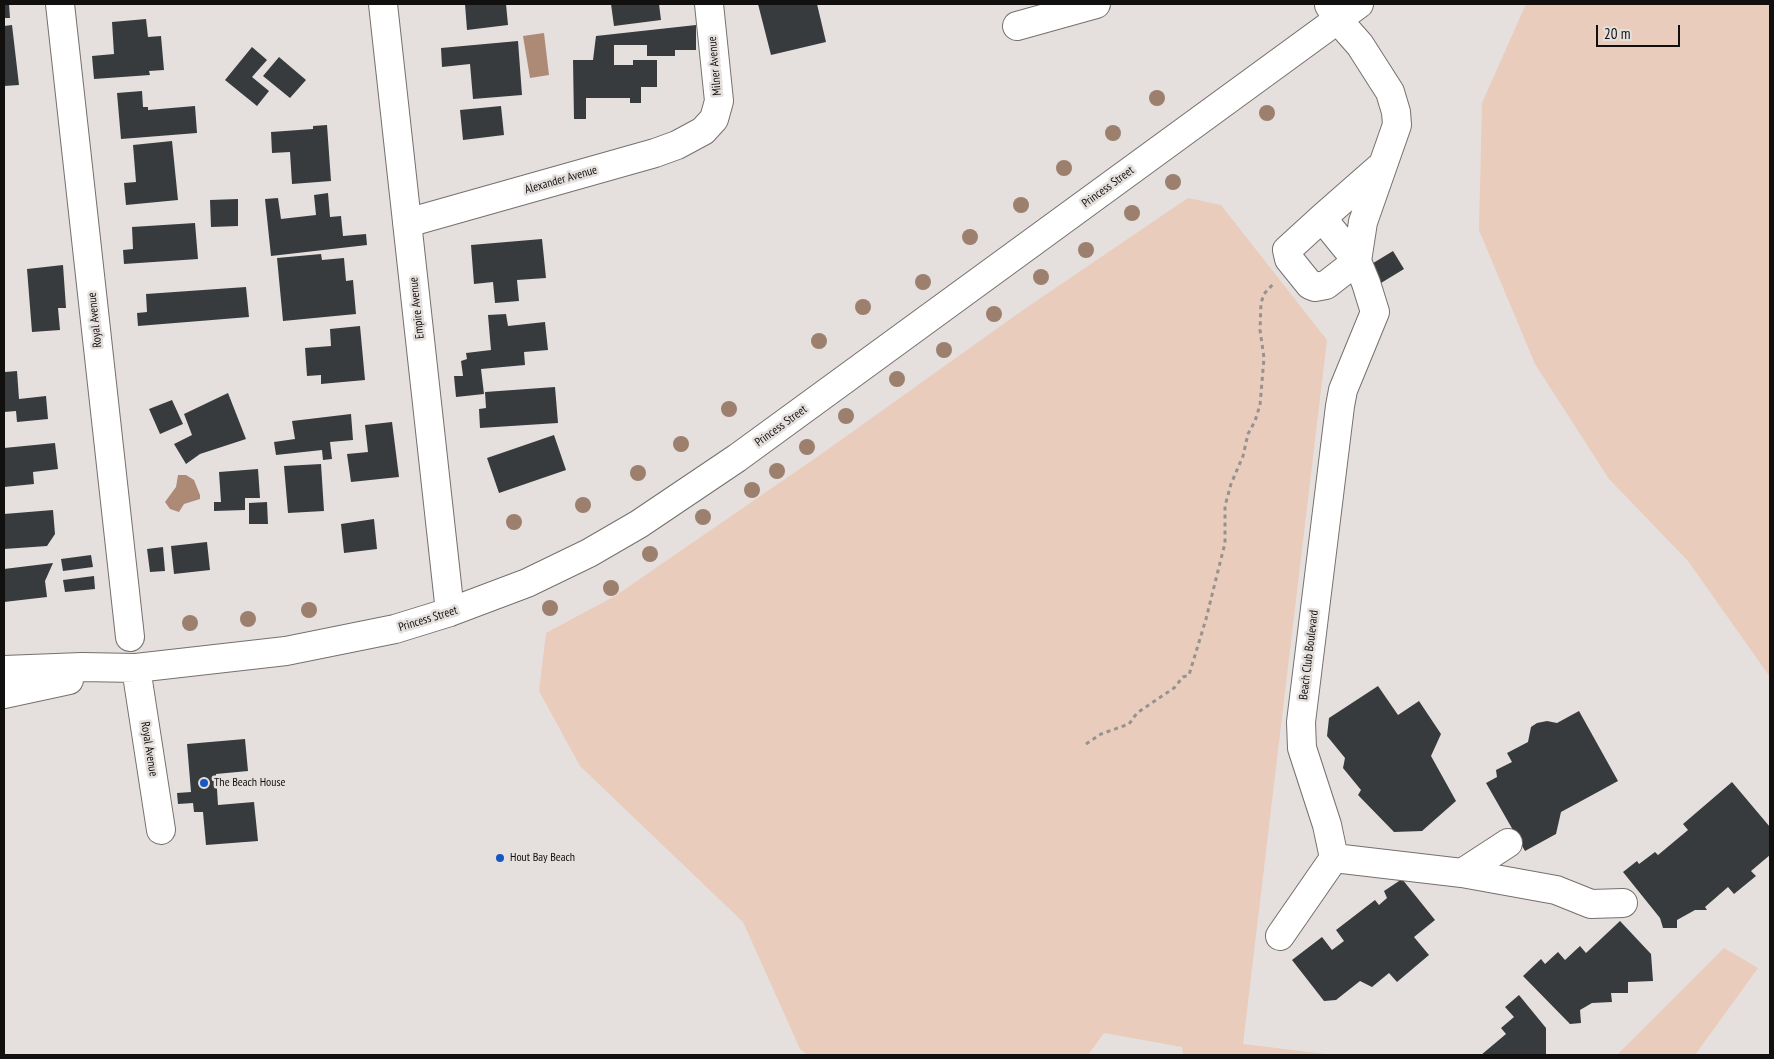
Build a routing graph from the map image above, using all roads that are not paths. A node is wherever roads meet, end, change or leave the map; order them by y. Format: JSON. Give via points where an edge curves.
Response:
{"nodes":[{"id":1,"x":60,"y":4,"type":"edge"},
{"id":2,"x":383,"y":4,"type":"edge"},
{"id":3,"x":709,"y":4,"type":"edge"},
{"id":4,"x":1096,"y":4,"type":"edge"},
{"id":5,"x":1359,"y":4,"type":"edge"},
{"id":6,"x":1333,"y":12,"type":"edge"},
{"id":7,"x":1017,"y":26,"type":"dead end"},
{"id":8,"x":709,"y":126,"type":"joint"},
{"id":9,"x":1380,"y":168,"type":"junction"},
{"id":10,"x":1322,"y":218,"type":"junction"},
{"id":11,"x":408,"y":223,"type":"junction"},
{"id":12,"x":1357,"y":261,"type":"junction"},
{"id":13,"x":450,"y":612,"type":"junction"},
{"id":14,"x":130,"y":637,"type":"dead end"},
{"id":15,"x":129,"y":668,"type":"junction"},
{"id":16,"x":4,"y":670,"type":"edge"},
{"id":17,"x":4,"y":694,"type":"edge"},
{"id":18,"x":161,"y":830,"type":"dead end"},
{"id":19,"x":1508,"y":842,"type":"dead end"},
{"id":20,"x":1334,"y":858,"type":"junction"},
{"id":21,"x":1462,"y":873,"type":"junction"},
{"id":22,"x":1623,"y":903,"type":"dead end"},
{"id":23,"x":1280,"y":936,"type":"dead end"}],
"edges":[{"from":1,"to":14,"type":"street","name":"Royal Avenue"},
{"from":2,"to":11,"type":"street","name":"Empire Avenue"},
{"from":3,"to":8,"type":"street","name":"Milner Avenue","via":[[719,101]]},
{"from":4,"to":7,"type":"street"},
{"from":5,"to":6,"type":"street","name":"Princess Street"},
{"from":6,"to":9,"type":"street","via":[[1360,45],[1390,92],[1397,125]]},
{"from":6,"to":13,"type":"street","name":"Princess Street","via":[[677,500],[597,548],[536,579]]},
{"from":8,"to":11,"type":"street","name":"Alexander Avenue","via":[[691,139],[663,150]]},
{"from":9,"to":10,"type":"street"},
{"from":9,"to":12,"type":"street","via":[[1363,222]]},
{"from":10,"to":12,"type":"street"},
{"from":10,"to":12,"type":"street","via":[[1287,250],[1289,259],[1310,285],[1326,284]]},
{"from":11,"to":13,"type":"street","name":"Empire Avenue"},
{"from":12,"to":20,"type":"street","name":"Beach Club Boulevard","via":[[1374,312],[1343,390],[1340,406],[1301,722],[1302,748],[1328,825]]},
{"from":13,"to":15,"type":"street","name":"Princess Street","via":[[362,637],[286,651]]},
{"from":15,"to":16,"type":"street","name":"Princess Street"},
{"from":15,"to":17,"type":"street","name":"Princess Street"},
{"from":15,"to":18,"type":"street","name":"Royal Avenue"},
{"from":19,"to":21,"type":"street"},
{"from":20,"to":21,"type":"street"},
{"from":20,"to":23,"type":"street"},
{"from":21,"to":22,"type":"street","via":[[1556,890],[1591,904]]}]}
